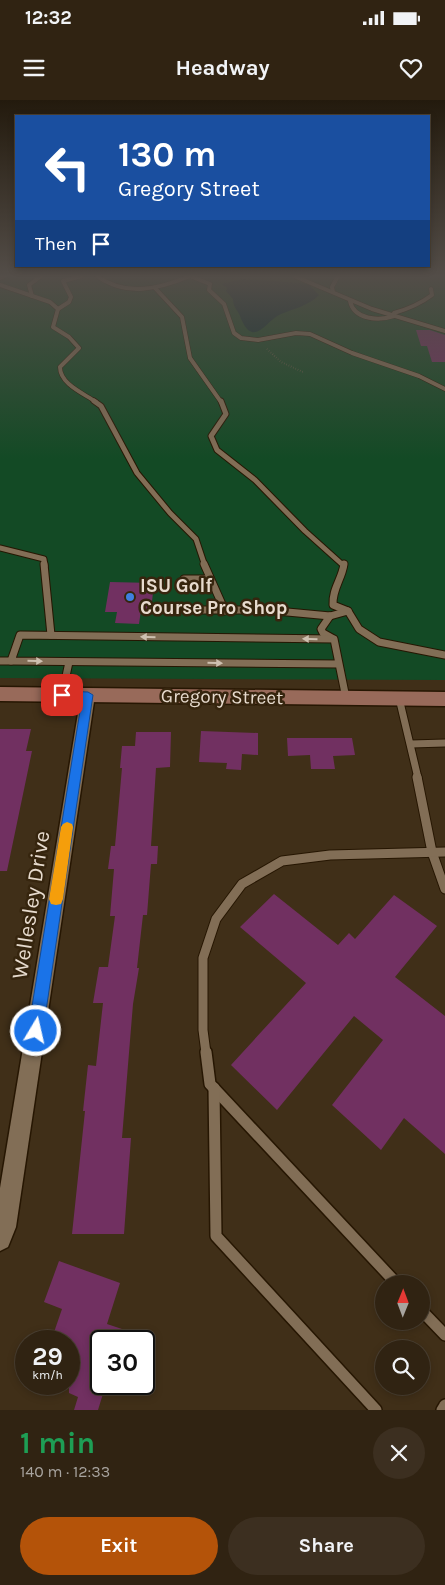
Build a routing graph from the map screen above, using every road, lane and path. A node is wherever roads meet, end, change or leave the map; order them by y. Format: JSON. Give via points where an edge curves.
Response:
{"nodes":[{"id":1,"x":69,"y":337,"type":"edge"},
{"id":2,"x":186,"y":337,"type":"edge"},
{"id":3,"x":279,"y":337,"type":"edge"},
{"id":4,"x":324,"y":337,"type":"edge"},
{"id":5,"x":244,"y":338,"type":"joint"},
{"id":6,"x":303,"y":372,"type":"dead end"},
{"id":7,"x":445,"y":389,"type":"edge"},
{"id":8,"x":0,"y":548,"type":"edge"},
{"id":9,"x":205,"y":566,"type":"junction"},
{"id":10,"x":210,"y":578,"type":"junction"},
{"id":11,"x":194,"y":610,"type":"dead end"},
{"id":12,"x":225,"y":611,"type":"junction"},
{"id":13,"x":348,"y":612,"type":"junction"},
{"id":14,"x":330,"y":616,"type":"junction"},
{"id":15,"x":51,"y":635,"type":"junction"},
{"id":16,"x":334,"y":640,"type":"junction"},
{"id":17,"x":445,"y":655,"type":"edge"},
{"id":18,"x":0,"y":661,"type":"edge"},
{"id":19,"x":11,"y":661,"type":"junction"},
{"id":20,"x":69,"y":662,"type":"junction"},
{"id":21,"x":339,"y":664,"type":"junction"},
{"id":22,"x":0,"y":694,"type":"edge"},
{"id":23,"x":62,"y":695,"type":"junction"},
{"id":24,"x":88,"y":695,"type":"junction"},
{"id":25,"x":346,"y":698,"type":"junction"},
{"id":26,"x":399,"y":698,"type":"junction"},
{"id":27,"x":445,"y":699,"type":"edge"},
{"id":28,"x":445,"y":743,"type":"edge"},
{"id":29,"x":410,"y":744,"type":"junction"},
{"id":30,"x":432,"y":852,"type":"junction"},
{"id":31,"x":445,"y":852,"type":"edge"},
{"id":32,"x":445,"y":889,"type":"edge"},
{"id":33,"x":214,"y":1088,"type":"junction"},
{"id":34,"x":0,"y":1239,"type":"edge"},
{"id":35,"x":389,"y":1275,"type":"edge"},
{"id":36,"x":430,"y":1320,"type":"edge"},
{"id":37,"x":445,"y":1336,"type":"edge"},
{"id":38,"x":445,"y":1405,"type":"edge"},
{"id":39,"x":376,"y":1410,"type":"edge"},
{"id":40,"x":442,"y":1410,"type":"edge"}],
"edges":[{"from":1,"to":9,"type":"lane","via":[[79,348],[60,367],[63,379],[101,406],[137,473],[196,539]]},
{"from":2,"to":13,"type":"lane","via":[[190,358],[220,399],[226,414],[210,436],[212,444],[264,488],[320,546],[344,564],[344,572],[336,582],[332,596],[333,605]]},
{"from":3,"to":5,"type":"lane"},
{"from":4,"to":7,"type":"lane","via":[[338,347],[428,379]]},
{"from":5,"to":6,"type":"path","via":[[268,350],[287,366]]},
{"from":8,"to":15,"type":"lane","via":[[44,559]]},
{"from":9,"to":10,"type":"lane"},
{"from":9,"to":10,"type":"lane","via":[[184,580]]},
{"from":10,"to":12,"type":"lane"},
{"from":11,"to":12,"type":"lane"},
{"from":12,"to":14,"type":"lane","via":[[266,610]]},
{"from":13,"to":14,"type":"lane"},
{"from":13,"to":17,"type":"lane","via":[[359,629],[379,642]]},
{"from":14,"to":16,"type":"lane","via":[[321,628]]},
{"from":16,"to":15,"type":"lane","one_way":true},
{"from":15,"to":19,"type":"lane","via":[[20,635]]},
{"from":16,"to":21,"type":"lane"},
{"from":18,"to":19,"type":"lane"},
{"from":19,"to":20,"type":"lane","one_way":true},
{"from":20,"to":21,"type":"lane","one_way":true},
{"from":20,"to":23,"type":"lane"},
{"from":21,"to":25,"type":"lane"},
{"from":22,"to":23,"type":"main road","name":"Gregory Street"},
{"from":23,"to":24,"type":"main road","name":"Gregory Street"},
{"from":24,"to":25,"type":"main road","name":"Gregory Street"},
{"from":24,"to":34,"type":"street","name":"Wellesley Drive","via":[[6,1218]]},
{"from":25,"to":26,"type":"main road","name":"Gregory Street"},
{"from":26,"to":27,"type":"main road","name":"Gregory Street"},
{"from":26,"to":29,"type":"lane"},
{"from":28,"to":29,"type":"lane"},
{"from":29,"to":30,"type":"lane"},
{"from":30,"to":31,"type":"lane"},
{"from":30,"to":32,"type":"lane"},
{"from":30,"to":33,"type":"lane","via":[[330,855],[282,861],[242,884],[216,919],[203,958],[203,1030],[210,1084]]},
{"from":33,"to":35,"type":"lane"},
{"from":33,"to":39,"type":"lane","via":[[216,1236]]},
{"from":36,"to":37,"type":"lane"},
{"from":38,"to":40,"type":"lane"}]}
